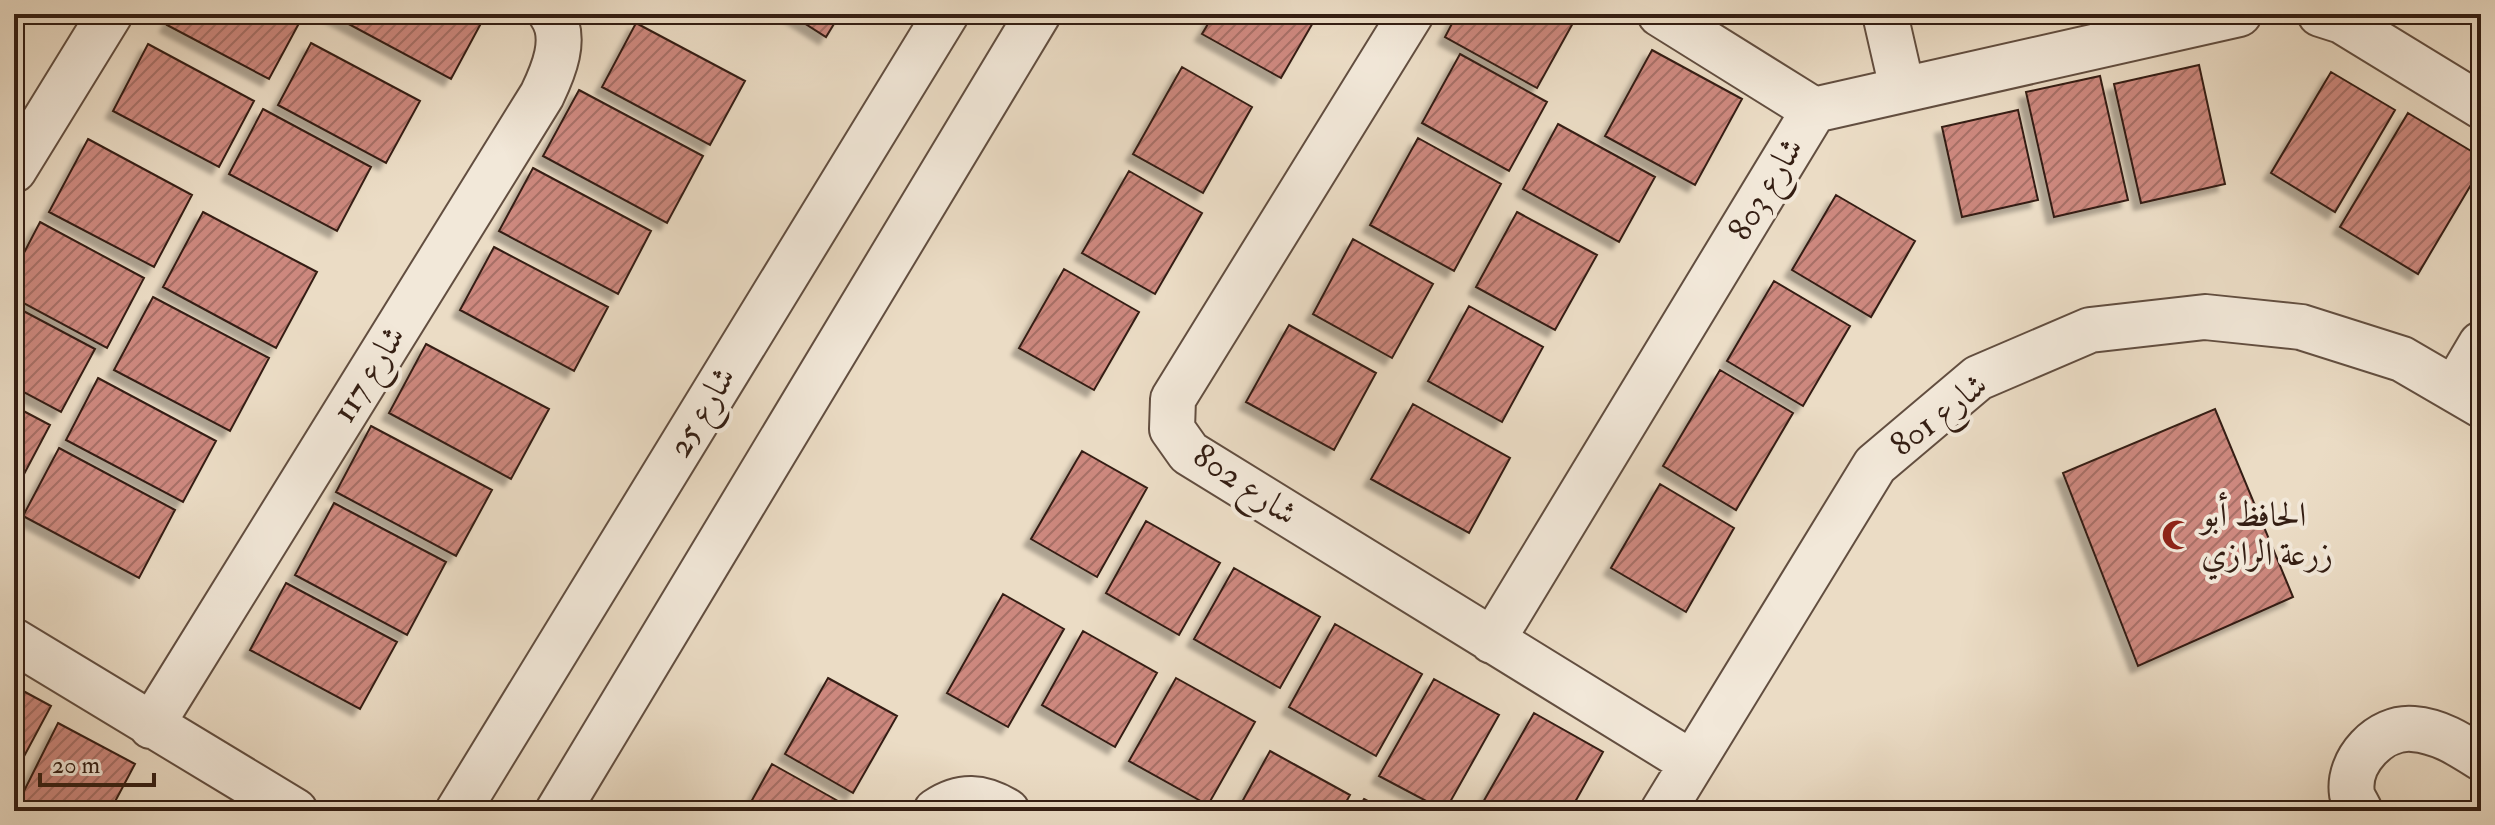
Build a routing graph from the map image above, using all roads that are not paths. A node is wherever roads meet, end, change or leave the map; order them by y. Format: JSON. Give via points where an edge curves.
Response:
{"nodes":[{"id":1,"x":110,"y":14,"type":"edge"},
{"id":2,"x":551,"y":14,"type":"edge"},
{"id":3,"x":946,"y":14,"type":"edge"},
{"id":4,"x":1038,"y":14,"type":"edge"},
{"id":5,"x":1411,"y":14,"type":"edge"},
{"id":6,"x":1660,"y":14,"type":"edge"},
{"id":7,"x":1885,"y":14,"type":"edge"},
{"id":8,"x":2239,"y":14,"type":"edge"},
{"id":9,"x":2320,"y":14,"type":"edge"},
{"id":10,"x":1902,"y":88,"type":"junction"},
{"id":11,"x":2481,"y":106,"type":"edge"},
{"id":12,"x":1814,"y":110,"type":"junction"},
{"id":13,"x":16,"y":161,"type":"edge"},
{"id":14,"x":2481,"y":344,"type":"edge"},
{"id":15,"x":2468,"y":397,"type":"edge"},
{"id":16,"x":14,"y":641,"type":"edge"},
{"id":17,"x":1492,"y":641,"type":"junction"},
{"id":18,"x":151,"y":726,"type":"junction"},
{"id":19,"x":2481,"y":758,"type":"edge"},
{"id":20,"x":1692,"y":763,"type":"junction"},
{"id":21,"x":456,"y":810,"type":"edge"},
{"id":22,"x":295,"y":811,"type":"edge"},
{"id":23,"x":558,"y":811,"type":"edge"},
{"id":24,"x":936,"y":811,"type":"edge"},
{"id":25,"x":1007,"y":811,"type":"edge"},
{"id":26,"x":1663,"y":811,"type":"edge"},
{"id":27,"x":2360,"y":811,"type":"edge"}],
"edges":[{"from":1,"to":13,"type":"street"},
{"from":2,"to":18,"type":"street","name":"شارع 117","via":[[558,49],[542,95]]},
{"from":3,"to":21,"type":"street","name":"شارع 25"},
{"from":4,"to":23,"type":"street"},
{"from":5,"to":17,"type":"street","name":"شارع 802","via":[[1173,399],[1172,429],[1189,453]]},
{"from":6,"to":12,"type":"street"},
{"from":7,"to":10,"type":"street"},
{"from":8,"to":10,"type":"street","name":"شارع 803"},
{"from":9,"to":11,"type":"street","via":[[2342,21]]},
{"from":10,"to":12,"type":"street","name":"شارع 803"},
{"from":12,"to":17,"type":"street","name":"شارع 803"},
{"from":14,"to":15,"type":"street"},
{"from":15,"to":20,"type":"street","name":"شارع 801","via":[[2402,359],[2301,327],[2205,317],[2090,330],[1978,378],[1875,465]]},
{"from":16,"to":18,"type":"street"},
{"from":17,"to":20,"type":"street","name":"شارع 802"},
{"from":18,"to":22,"type":"street"},
{"from":19,"to":27,"type":"street","via":[[2440,734],[2392,730],[2369,747],[2355,767],[2352,794]]},
{"from":20,"to":26,"type":"street","name":"شارع 801"},
{"from":24,"to":25,"type":"street","via":[[953,800],[969,798],[991,801]]}]}
